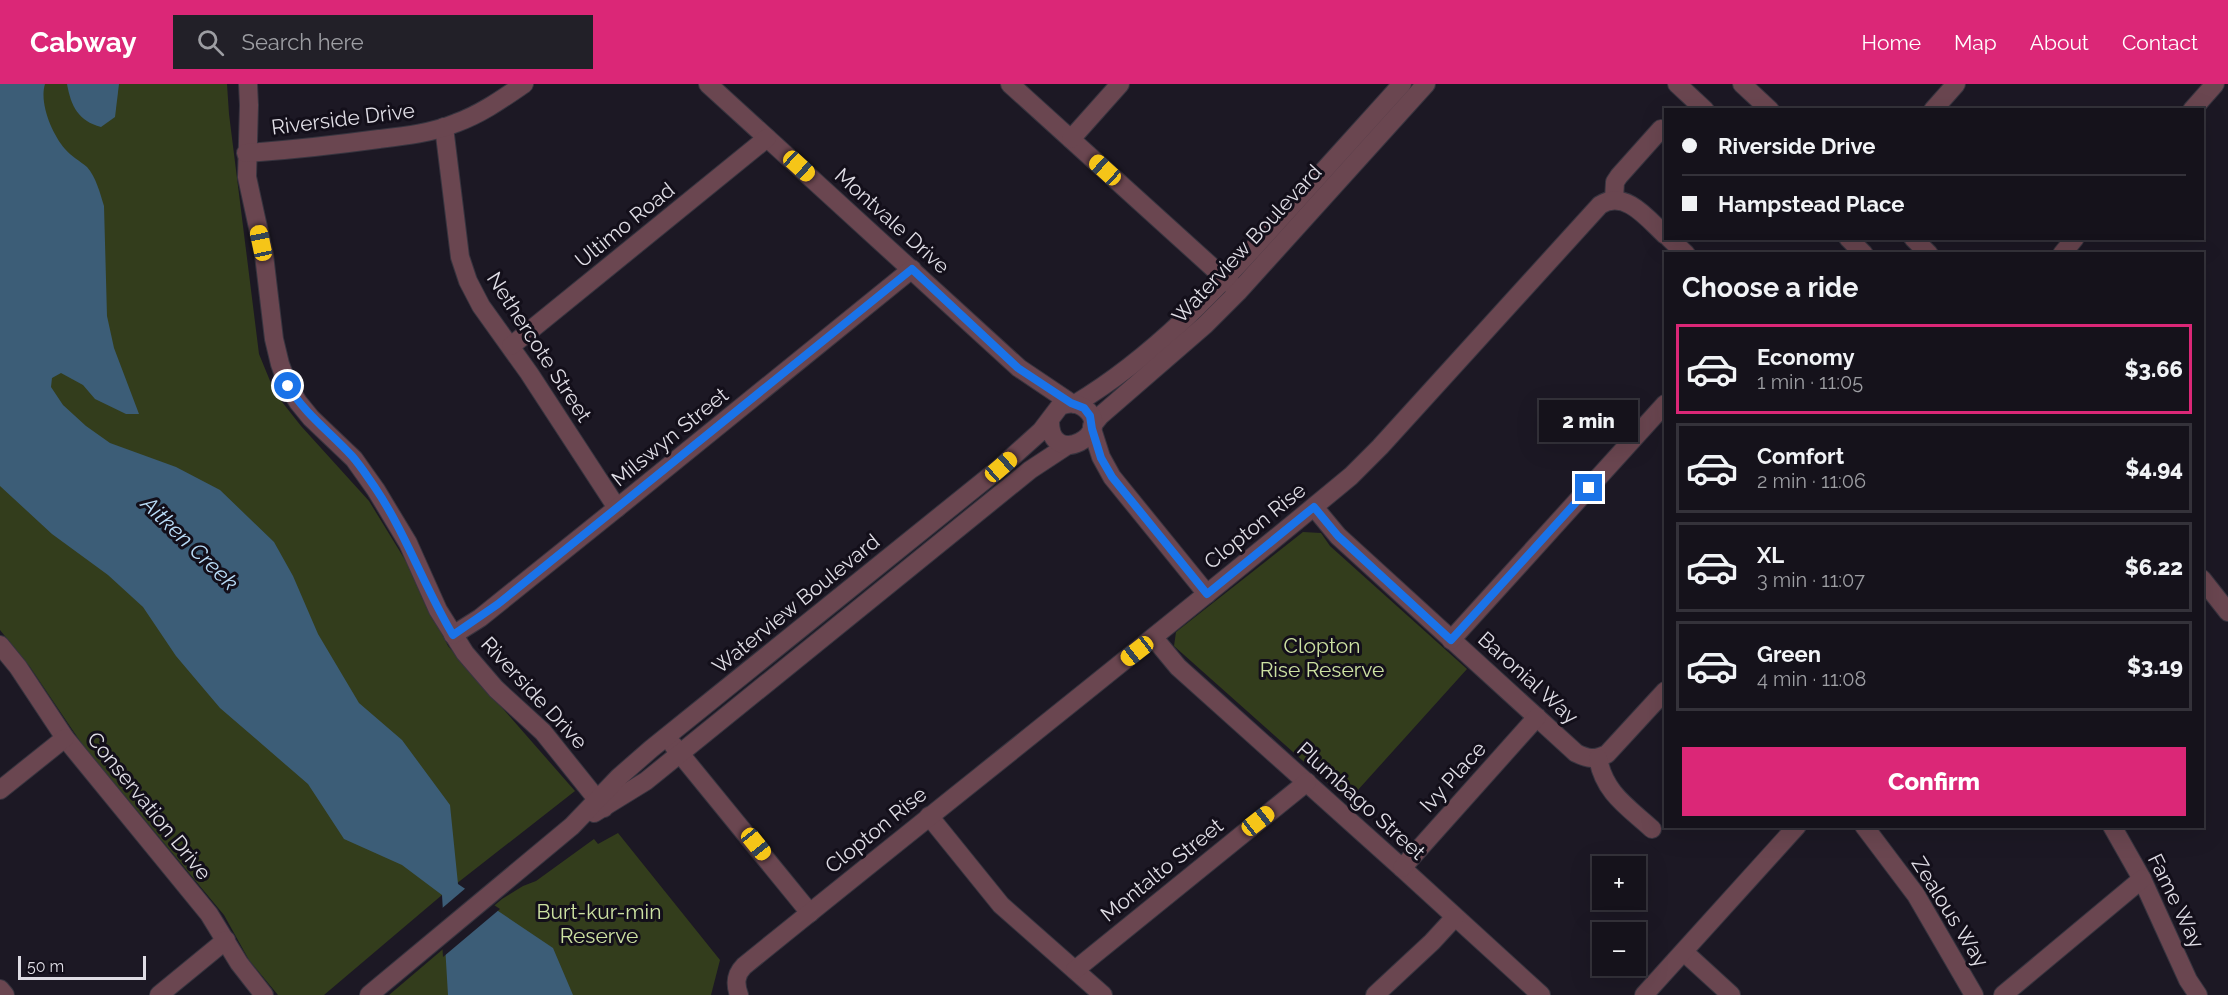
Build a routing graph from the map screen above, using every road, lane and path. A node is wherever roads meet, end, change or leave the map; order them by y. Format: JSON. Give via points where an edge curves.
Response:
{"nodes":[{"id":1,"x":248,"y":84,"type":"edge"},
{"id":2,"x":524,"y":84,"type":"edge"},
{"id":3,"x":708,"y":84,"type":"edge"},
{"id":4,"x":1010,"y":84,"type":"edge"},
{"id":5,"x":1120,"y":84,"type":"edge"},
{"id":6,"x":1402,"y":84,"type":"edge"},
{"id":7,"x":1426,"y":84,"type":"edge"},
{"id":8,"x":1677,"y":84,"type":"edge"},
{"id":9,"x":1742,"y":84,"type":"edge"},
{"id":10,"x":1956,"y":84,"type":"edge"},
{"id":11,"x":2215,"y":84,"type":"edge"},
{"id":12,"x":1703,"y":108,"type":"edge"},
{"id":13,"x":1768,"y":108,"type":"edge"},
{"id":14,"x":1935,"y":108,"type":"edge"},
{"id":15,"x":2194,"y":108,"type":"edge"},
{"id":16,"x":1387,"y":114,"type":"junction"},
{"id":17,"x":444,"y":127,"type":"junction"},
{"id":18,"x":1661,"y":129,"type":"dead end"},
{"id":19,"x":767,"y":138,"type":"junction"},
{"id":20,"x":1071,"y":139,"type":"junction"},
{"id":21,"x":246,"y":153,"type":"junction"},
{"id":22,"x":1614,"y":199,"type":"junction"},
{"id":23,"x":1664,"y":234,"type":"edge"},
{"id":24,"x":1671,"y":240,"type":"edge"},
{"id":25,"x":1850,"y":240,"type":"edge"},
{"id":26,"x":1915,"y":240,"type":"edge"},
{"id":27,"x":2073,"y":240,"type":"edge"},
{"id":28,"x":1684,"y":252,"type":"edge"},
{"id":29,"x":1862,"y":252,"type":"edge"},
{"id":30,"x":1927,"y":252,"type":"edge"},
{"id":31,"x":2064,"y":252,"type":"edge"},
{"id":32,"x":912,"y":269,"type":"junction"},
{"id":33,"x":1232,"y":286,"type":"junction"},
{"id":34,"x":511,"y":346,"type":"junction"},
{"id":35,"x":1018,"y":368,"type":"junction"},
{"id":36,"x":1073,"y":404,"type":"junction"},
{"id":37,"x":1664,"y":405,"type":"edge"},
{"id":38,"x":1051,"y":420,"type":"junction"},
{"id":39,"x":1092,"y":428,"type":"junction"},
{"id":40,"x":1070,"y":445,"type":"junction"},
{"id":41,"x":1112,"y":477,"type":"junction"},
{"id":42,"x":1314,"y":507,"type":"junction"},
{"id":43,"x":617,"y":508,"type":"junction"},
{"id":44,"x":2204,"y":582,"type":"edge"},
{"id":45,"x":853,"y":588,"type":"junction"},
{"id":46,"x":1207,"y":594,"type":"junction"},
{"id":47,"x":866,"y":603,"type":"junction"},
{"id":48,"x":2228,"y":612,"type":"edge"},
{"id":49,"x":453,"y":635,"type":"junction"},
{"id":50,"x":1154,"y":638,"type":"junction"},
{"id":51,"x":1451,"y":640,"type":"junction"},
{"id":52,"x":0,"y":645,"type":"edge"},
{"id":53,"x":1664,"y":692,"type":"edge"},
{"id":54,"x":1537,"y":717,"type":"junction"},
{"id":55,"x":667,"y":736,"type":"junction"},
{"id":56,"x":65,"y":738,"type":"junction"},
{"id":57,"x":680,"y":753,"type":"junction"},
{"id":58,"x":1599,"y":758,"type":"junction"},
{"id":59,"x":1307,"y":782,"type":"junction"},
{"id":60,"x":0,"y":790,"type":"edge"},
{"id":61,"x":601,"y":804,"type":"junction"},
{"id":62,"x":929,"y":816,"type":"junction"},
{"id":63,"x":1795,"y":828,"type":"edge"},
{"id":64,"x":1866,"y":828,"type":"edge"},
{"id":65,"x":2113,"y":828,"type":"edge"},
{"id":66,"x":1652,"y":829,"type":"dead end"},
{"id":67,"x":1402,"y":868,"type":"junction"},
{"id":68,"x":2142,"y":879,"type":"junction"},
{"id":69,"x":810,"y":913,"type":"junction"},
{"id":70,"x":1455,"y":917,"type":"junction"},
{"id":71,"x":226,"y":940,"type":"junction"},
{"id":72,"x":1684,"y":952,"type":"junction"},
{"id":73,"x":1075,"y":970,"type":"junction"},
{"id":74,"x":0,"y":989,"type":"edge"},
{"id":75,"x":5,"y":995,"type":"edge"},
{"id":76,"x":159,"y":995,"type":"edge"},
{"id":77,"x":264,"y":995,"type":"edge"},
{"id":78,"x":369,"y":995,"type":"edge"},
{"id":79,"x":739,"y":995,"type":"edge"},
{"id":80,"x":1103,"y":995,"type":"edge"},
{"id":81,"x":1375,"y":995,"type":"edge"},
{"id":82,"x":1541,"y":995,"type":"edge"},
{"id":83,"x":1644,"y":995,"type":"edge"},
{"id":84,"x":1731,"y":995,"type":"edge"},
{"id":85,"x":1974,"y":995,"type":"edge"},
{"id":86,"x":2003,"y":995,"type":"edge"},
{"id":87,"x":2198,"y":995,"type":"edge"}],
"edges":[{"from":1,"to":21,"type":"street","name":"Riverside Drive"},
{"from":2,"to":17,"type":"street","name":"Riverside Drive","via":[[475,115]]},
{"from":3,"to":19,"type":"street","name":"Montvale Drive"},
{"from":4,"to":20,"type":"street"},
{"from":5,"to":20,"type":"street"},
{"from":6,"to":16,"type":"street","name":"Waterview Boulevard"},
{"from":7,"to":16,"type":"street","name":"Waterview Boulevard"},
{"from":8,"to":12,"type":"street"},
{"from":9,"to":13,"type":"street"},
{"from":10,"to":14,"type":"street"},
{"from":11,"to":15,"type":"street"},
{"from":16,"to":33,"type":"street","name":"Waterview Boulevard"},
{"from":17,"to":21,"type":"street","name":"Riverside Drive","via":[[346,144]]},
{"from":17,"to":34,"type":"street","name":"Nethercote Street","via":[[460,257],[482,306]]},
{"from":18,"to":22,"type":"street","via":[[1619,176]]},
{"from":19,"to":32,"type":"street","name":"Montvale Drive"},
{"from":19,"to":34,"type":"street","name":"Ultimo Road"},
{"from":20,"to":33,"type":"street"},
{"from":21,"to":49,"type":"street","name":"Riverside Drive","via":[[274,339],[288,386],[311,418],[354,459],[376,490],[408,543]]},
{"from":22,"to":23,"type":"street","via":[[1629,204]]},
{"from":22,"to":42,"type":"street","name":"Clopton Rise","via":[[1589,216],[1380,447]]},
{"from":24,"to":28,"type":"street"},
{"from":25,"to":29,"type":"street"},
{"from":26,"to":30,"type":"street"},
{"from":27,"to":31,"type":"street"},
{"from":32,"to":35,"type":"street","name":"Montvale Drive"},
{"from":32,"to":43,"type":"street","name":"Milswyn Street"},
{"from":33,"to":36,"type":"street","name":"Waterview Boulevard","via":[[1184,319],[1116,376]]},
{"from":33,"to":39,"type":"street","name":"Waterview Boulevard","via":[[1205,325],[1109,408]]},
{"from":34,"to":43,"type":"street","name":"Nethercote Street"},
{"from":35,"to":36,"type":"street","name":"Montvale Drive"},
{"from":35,"to":38,"type":"street","name":"Montvale Drive"},
{"from":36,"to":38,"type":"street","via":[[1060,406]]},
{"from":36,"to":39,"type":"street","via":[[1088,412]]},
{"from":37,"to":51,"type":"street"},
{"from":38,"to":40,"type":"street","via":[[1054,436]]},
{"from":38,"to":45,"type":"street","name":"Waterview Boulevard","via":[[1001,467]]},
{"from":39,"to":40,"type":"street","via":[[1084,441]]},
{"from":39,"to":41,"type":"street","via":[[1101,458]]},
{"from":40,"to":41,"type":"street"},
{"from":40,"to":47,"type":"street","name":"Waterview Boulevard","via":[[1030,470]]},
{"from":41,"to":46,"type":"street"},
{"from":42,"to":46,"type":"street","name":"Clopton Rise"},
{"from":42,"to":51,"type":"street","name":"Baronial Way","via":[[1338,536]]},
{"from":43,"to":49,"type":"street","name":"Milswyn Street","via":[[480,618]]},
{"from":44,"to":48,"type":"street"},
{"from":45,"to":47,"type":"street"},
{"from":45,"to":55,"type":"street","name":"Waterview Boulevard"},
{"from":46,"to":50,"type":"street","name":"Clopton Rise"},
{"from":47,"to":57,"type":"street","name":"Waterview Boulevard"},
{"from":49,"to":61,"type":"street","name":"Riverside Drive","via":[[480,672],[543,732]]},
{"from":50,"to":59,"type":"street","name":"Plumbago Street","via":[[1178,667]]},
{"from":50,"to":62,"type":"street","name":"Clopton Rise"},
{"from":51,"to":54,"type":"street","name":"Baronial Way"},
{"from":52,"to":56,"type":"street","name":"Conservation Drive"},
{"from":53,"to":58,"type":"street","via":[[1612,750]]},
{"from":54,"to":58,"type":"street","name":"Baronial Way","via":[[1576,753]]},
{"from":54,"to":67,"type":"street","name":"Ivy Place"},
{"from":55,"to":57,"type":"street"},
{"from":55,"to":61,"type":"street","name":"Waterview Boulevard","via":[[619,777]]},
{"from":56,"to":60,"type":"street"},
{"from":56,"to":71,"type":"street","name":"Conservation Drive"},
{"from":57,"to":61,"type":"street","name":"Waterview Boulevard","via":[[646,781]]},
{"from":57,"to":69,"type":"street"},
{"from":58,"to":66,"type":"street","via":[[1607,785]]},
{"from":59,"to":67,"type":"street","name":"Plumbago Street"},
{"from":59,"to":73,"type":"street","name":"Montalto Street"},
{"from":61,"to":78,"type":"street","name":"Waterview Boulevard"},
{"from":62,"to":69,"type":"street","name":"Clopton Rise"},
{"from":62,"to":73,"type":"street","via":[[1001,905]]},
{"from":63,"to":72,"type":"street"},
{"from":64,"to":85,"type":"street","name":"Zealous Way","via":[[1916,895]]},
{"from":65,"to":68,"type":"street","name":"Fame Way"},
{"from":67,"to":70,"type":"street","name":"Plumbago Street"},
{"from":68,"to":86,"type":"street"},
{"from":68,"to":87,"type":"street","name":"Fame Way"},
{"from":69,"to":79,"type":"street","name":"Clopton Rise","via":[[740,970],[736,982]]},
{"from":70,"to":81,"type":"street"},
{"from":70,"to":82,"type":"street","name":"Plumbago Street"},
{"from":71,"to":76,"type":"street"},
{"from":71,"to":77,"type":"street","name":"Conservation Drive"},
{"from":72,"to":83,"type":"street"},
{"from":72,"to":84,"type":"street"},
{"from":73,"to":80,"type":"street"},
{"from":74,"to":75,"type":"street"}]}
